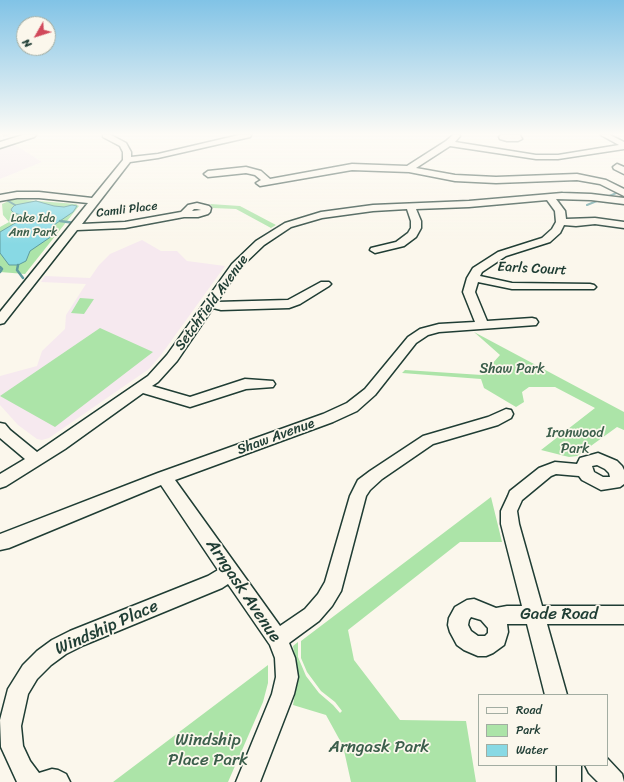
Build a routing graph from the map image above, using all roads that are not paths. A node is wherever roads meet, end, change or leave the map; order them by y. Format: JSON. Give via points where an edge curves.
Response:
{"nodes":[{"id":1,"x":118,"y":171,"type":"edge"},
{"id":2,"x":232,"y":171,"type":"edge"},
{"id":3,"x":252,"y":171,"type":"edge"},
{"id":4,"x":330,"y":171,"type":"edge"},
{"id":5,"x":418,"y":171,"type":"edge"},
{"id":6,"x":208,"y":174,"type":"dead end"},
{"id":7,"x":624,"y":183,"type":"edge"},
{"id":8,"x":613,"y":186,"type":"junction"},
{"id":9,"x":624,"y":193,"type":"edge"},
{"id":10,"x":549,"y":197,"type":"junction"},
{"id":11,"x":0,"y":198,"type":"edge"},
{"id":12,"x":94,"y":200,"type":"junction"},
{"id":13,"x":624,"y":201,"type":"edge"},
{"id":14,"x":411,"y":207,"type":"junction"},
{"id":15,"x":184,"y":214,"type":"dead end"},
{"id":16,"x":561,"y":222,"type":"junction"},
{"id":17,"x":624,"y":225,"type":"edge"},
{"id":18,"x":73,"y":228,"type":"junction"},
{"id":19,"x":375,"y":250,"type":"dead end"},
{"id":20,"x":473,"y":278,"type":"junction"},
{"id":21,"x":325,"y":284,"type":"dead end"},
{"id":22,"x":590,"y":287,"type":"dead end"},
{"id":23,"x":209,"y":304,"type":"junction"},
{"id":24,"x":0,"y":319,"type":"edge"},
{"id":25,"x":532,"y":322,"type":"dead end"},
{"id":26,"x":482,"y":325,"type":"junction"},
{"id":27,"x":268,"y":384,"type":"dead end"},
{"id":28,"x":142,"y":388,"type":"junction"},
{"id":29,"x":506,"y":414,"type":"dead end"},
{"id":30,"x":0,"y":428,"type":"edge"},
{"id":31,"x":37,"y":460,"type":"junction"},
{"id":32,"x":584,"y":471,"type":"dead end"},
{"id":33,"x":164,"y":478,"type":"junction"},
{"id":34,"x":0,"y":482,"type":"edge"},
{"id":35,"x":0,"y":542,"type":"edge"},
{"id":36,"x":231,"y":572,"type":"junction"},
{"id":37,"x":534,"y":615,"type":"junction"},
{"id":38,"x":624,"y":615,"type":"edge"},
{"id":39,"x":494,"y":618,"type":"dead end"},
{"id":40,"x":277,"y":639,"type":"junction"},
{"id":41,"x":556,"y":694,"type":"edge"},
{"id":42,"x":569,"y":766,"type":"edge"},
{"id":43,"x":598,"y":766,"type":"edge"},
{"id":44,"x":31,"y":782,"type":"edge"},
{"id":45,"x":47,"y":782,"type":"edge"},
{"id":46,"x":58,"y":782,"type":"edge"},
{"id":47,"x":248,"y":782,"type":"edge"},
{"id":48,"x":570,"y":782,"type":"edge"},
{"id":49,"x":614,"y":782,"type":"edge"}],
"edges":[{"from":1,"to":12,"type":"street"},
{"from":2,"to":6,"type":"street"},
{"from":3,"to":4,"type":"street","via":[[258,173],[264,182]]},
{"from":5,"to":8,"type":"street","via":[[455,178],[496,180],[577,177]]},
{"from":7,"to":8,"type":"street"},
{"from":8,"to":9,"type":"street"},
{"from":10,"to":13,"type":"street","name":"Setchfield Avenue"},
{"from":10,"to":14,"type":"street","name":"Setchfield Avenue","via":[[483,204]]},
{"from":10,"to":16,"type":"street","via":[[560,211]]},
{"from":11,"to":12,"type":"street","via":[[39,195]]},
{"from":12,"to":18,"type":"street"},
{"from":14,"to":19,"type":"street","via":[[416,221],[412,235],[400,244]]},
{"from":14,"to":23,"type":"street","name":"Setchfield Avenue","via":[[338,212],[303,220],[283,228],[269,236],[236,266]]},
{"from":15,"to":18,"type":"street","name":"Camli Place","via":[[125,225]]},
{"from":16,"to":17,"type":"street","via":[[595,221]]},
{"from":16,"to":20,"type":"street","via":[[556,232],[546,240],[488,261],[477,270]]},
{"from":18,"to":24,"type":"street"},
{"from":20,"to":22,"type":"street","name":"Earls Court","via":[[512,286]]},
{"from":20,"to":26,"type":"street","via":[[469,292]]},
{"from":21,"to":23,"type":"street","via":[[289,304]]},
{"from":23,"to":28,"type":"street","name":"Setchfield Avenue","via":[[166,366]]},
{"from":25,"to":26,"type":"street","name":"Shaw Avenue"},
{"from":26,"to":33,"type":"street","name":"Shaw Avenue","via":[[438,328],[424,332],[412,340],[370,392],[352,407]]},
{"from":27,"to":28,"type":"street","via":[[245,384],[190,402]]},
{"from":28,"to":31,"type":"street","name":"Setchfield Avenue"},
{"from":29,"to":40,"type":"street","via":[[493,421],[428,440],[364,485],[358,496],[334,585],[312,615]]},
{"from":30,"to":31,"type":"street"},
{"from":31,"to":34,"type":"street","name":"Setchfield Avenue"},
{"from":32,"to":37,"type":"street","via":[[555,468],[545,472],[512,502],[509,511],[510,524]]},
{"from":33,"to":35,"type":"street","name":"Shaw Avenue"},
{"from":33,"to":36,"type":"street","name":"Arngask Avenue"},
{"from":36,"to":40,"type":"street","name":"Arngask Avenue"},
{"from":36,"to":44,"type":"street","name":"Windship Place","via":[[215,582],[77,638],[49,654],[30,672],[20,689],[10,726],[12,747]]},
{"from":37,"to":38,"type":"street","name":"Gade Road"},
{"from":37,"to":39,"type":"street","name":"Gade Road"},
{"from":37,"to":41,"type":"street"},
{"from":40,"to":47,"type":"street","name":"Arngask Avenue","via":[[285,658],[287,677],[283,694]]},
{"from":42,"to":48,"type":"street"},
{"from":43,"to":49,"type":"street"},
{"from":45,"to":46,"type":"street"}]}
